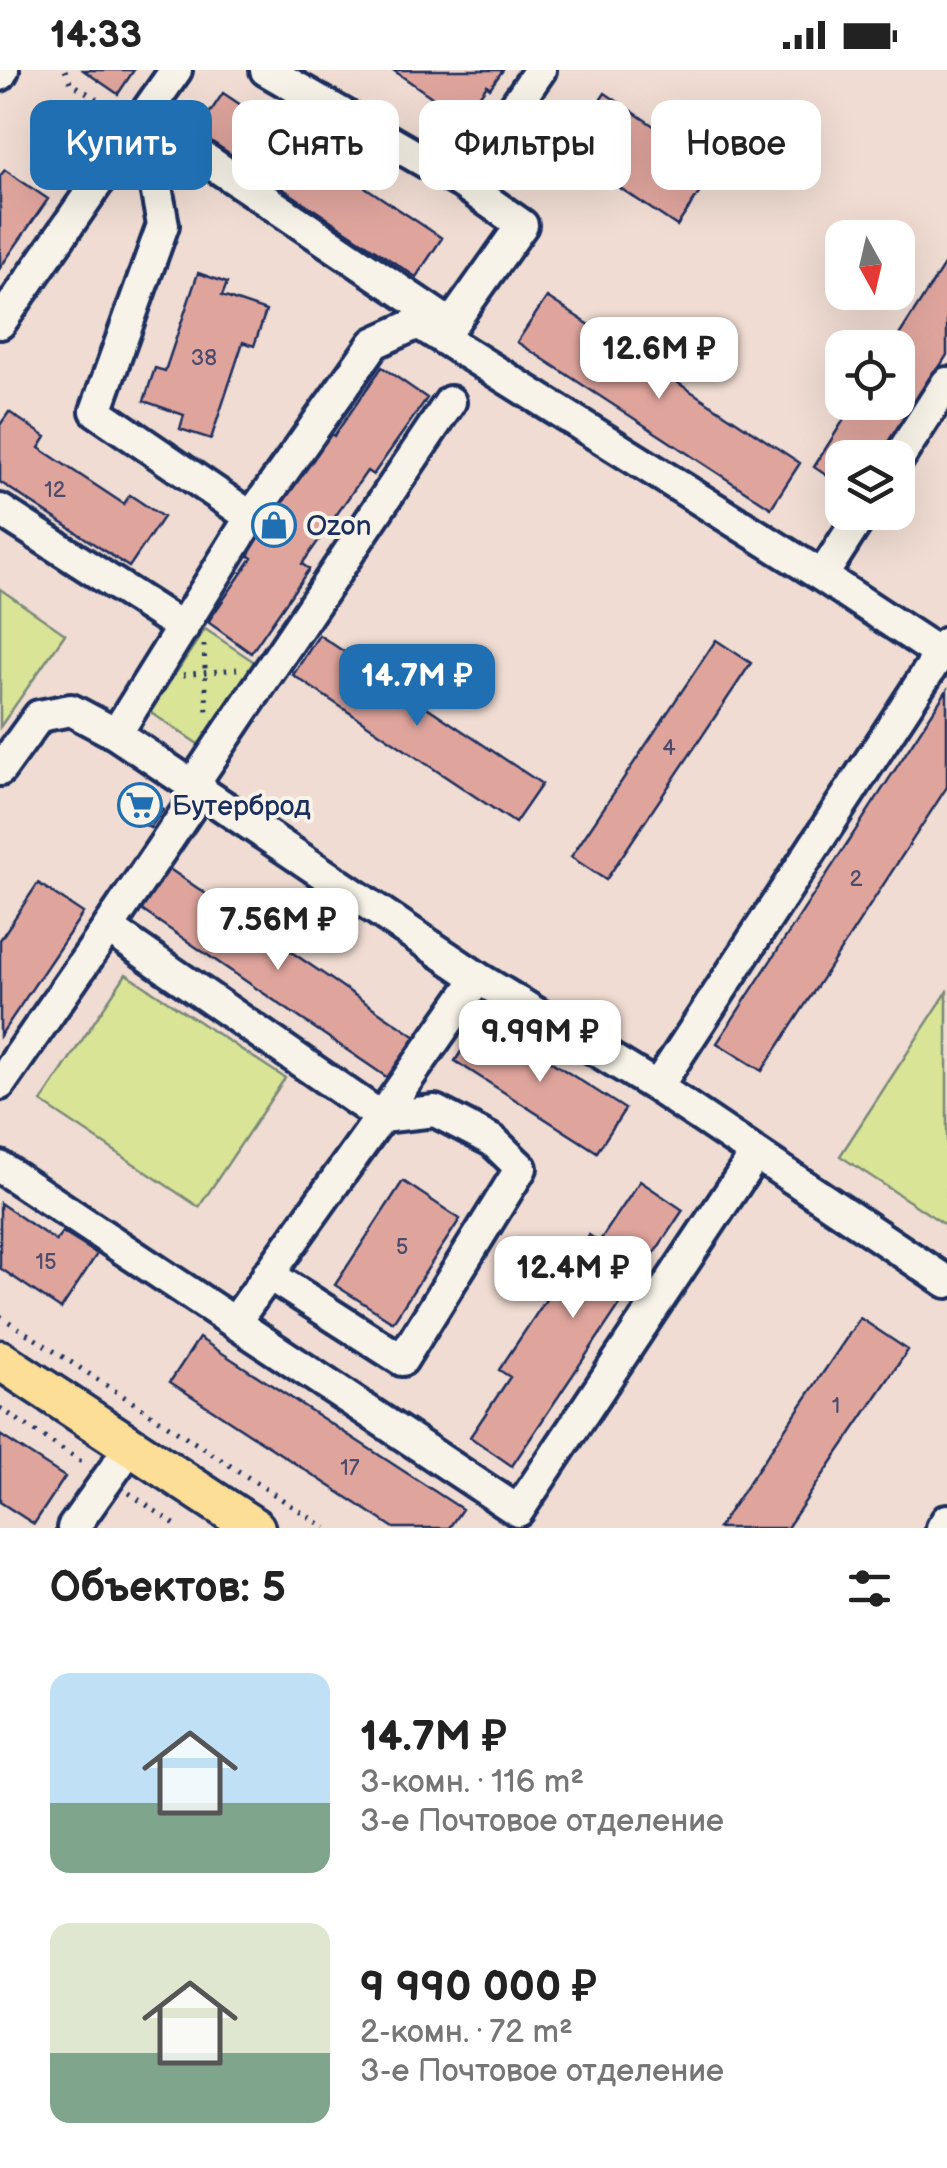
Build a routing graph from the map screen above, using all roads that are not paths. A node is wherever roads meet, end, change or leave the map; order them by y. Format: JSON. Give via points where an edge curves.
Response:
{"nodes":[{"id":1,"x":176,"y":70,"type":"edge"},
{"id":2,"x":266,"y":70,"type":"edge"},
{"id":3,"x":540,"y":70,"type":"edge"},
{"id":4,"x":155,"y":100,"type":"edge"},
{"id":5,"x":519,"y":100,"type":"edge"},
{"id":6,"x":419,"y":158,"type":"edge"},
{"id":7,"x":212,"y":168,"type":"edge"},
{"id":8,"x":93,"y":190,"type":"edge"},
{"id":9,"x":156,"y":190,"type":"edge"},
{"id":10,"x":472,"y":190,"type":"edge"},
{"id":11,"x":0,"y":323,"type":"edge"},
{"id":12,"x":418,"y":323,"type":"junction"},
{"id":13,"x":451,"y":325,"type":"junction"},
{"id":14,"x":947,"y":383,"type":"edge"},
{"id":15,"x":450,"y":402,"type":"dead end"},
{"id":16,"x":911,"y":440,"type":"edge"},
{"id":17,"x":0,"y":510,"type":"edge"},
{"id":18,"x":250,"y":517,"type":"junction"},
{"id":19,"x":851,"y":530,"type":"edge"},
{"id":20,"x":822,"y":576,"type":"junction"},
{"id":21,"x":182,"y":628,"type":"junction"},
{"id":22,"x":943,"y":648,"type":"edge"},
{"id":23,"x":116,"y":734,"type":"junction"},
{"id":24,"x":0,"y":770,"type":"edge"},
{"id":25,"x":201,"y":778,"type":"junction"},
{"id":26,"x":108,"y":928,"type":"junction"},
{"id":27,"x":478,"y":978,"type":"junction"},
{"id":28,"x":0,"y":1084,"type":"edge"},
{"id":29,"x":656,"y":1087,"type":"junction"},
{"id":30,"x":381,"y":1117,"type":"junction"},
{"id":31,"x":755,"y":1155,"type":"junction"},
{"id":32,"x":0,"y":1168,"type":"edge"},
{"id":33,"x":268,"y":1274,"type":"junction"},
{"id":34,"x":947,"y":1282,"type":"edge"},
{"id":35,"x":235,"y":1322,"type":"junction"},
{"id":36,"x":0,"y":1360,"type":"edge"},
{"id":37,"x":131,"y":1446,"type":"junction"},
{"id":38,"x":947,"y":1520,"type":"edge"},
{"id":39,"x":73,"y":1528,"type":"edge"},
{"id":40,"x":255,"y":1528,"type":"edge"},
{"id":41,"x":942,"y":1528,"type":"edge"}],
"edges":[{"from":1,"to":4,"type":"street"},
{"from":2,"to":6,"type":"street"},
{"from":3,"to":5,"type":"street"},
{"from":7,"to":13,"type":"street"},
{"from":8,"to":11,"type":"street"},
{"from":9,"to":18,"type":"street","via":[[163,225],[96,411]]},
{"from":10,"to":13,"type":"street","via":[[522,225]]},
{"from":12,"to":13,"type":"street"},
{"from":12,"to":18,"type":"street","via":[[374,344]]},
{"from":12,"to":20,"type":"street"},
{"from":14,"to":16,"type":"street"},
{"from":15,"to":25,"type":"street"},
{"from":17,"to":21,"type":"street"},
{"from":18,"to":21,"type":"street"},
{"from":19,"to":20,"type":"street"},
{"from":20,"to":22,"type":"street"},
{"from":21,"to":23,"type":"street"},
{"from":22,"to":29,"type":"street"},
{"from":23,"to":24,"type":"street","via":[[71,710],[39,716]]},
{"from":23,"to":25,"type":"street"},
{"from":25,"to":26,"type":"street"},
{"from":25,"to":27,"type":"street"},
{"from":26,"to":28,"type":"street"},
{"from":26,"to":30,"type":"street"},
{"from":27,"to":29,"type":"street"},
{"from":27,"to":30,"type":"street"},
{"from":29,"to":31,"type":"street"},
{"from":30,"to":33,"type":"street"},
{"from":30,"to":33,"type":"street","via":[[435,1111],[493,1140],[521,1168],[402,1360]]},
{"from":31,"to":34,"type":"street"},
{"from":31,"to":35,"type":"street","via":[[518,1511]]},
{"from":32,"to":35,"type":"street"},
{"from":33,"to":35,"type":"street"},
{"from":36,"to":37,"type":"main road"},
{"from":37,"to":39,"type":"street"},
{"from":37,"to":40,"type":"main road"},
{"from":38,"to":41,"type":"street"}]}
